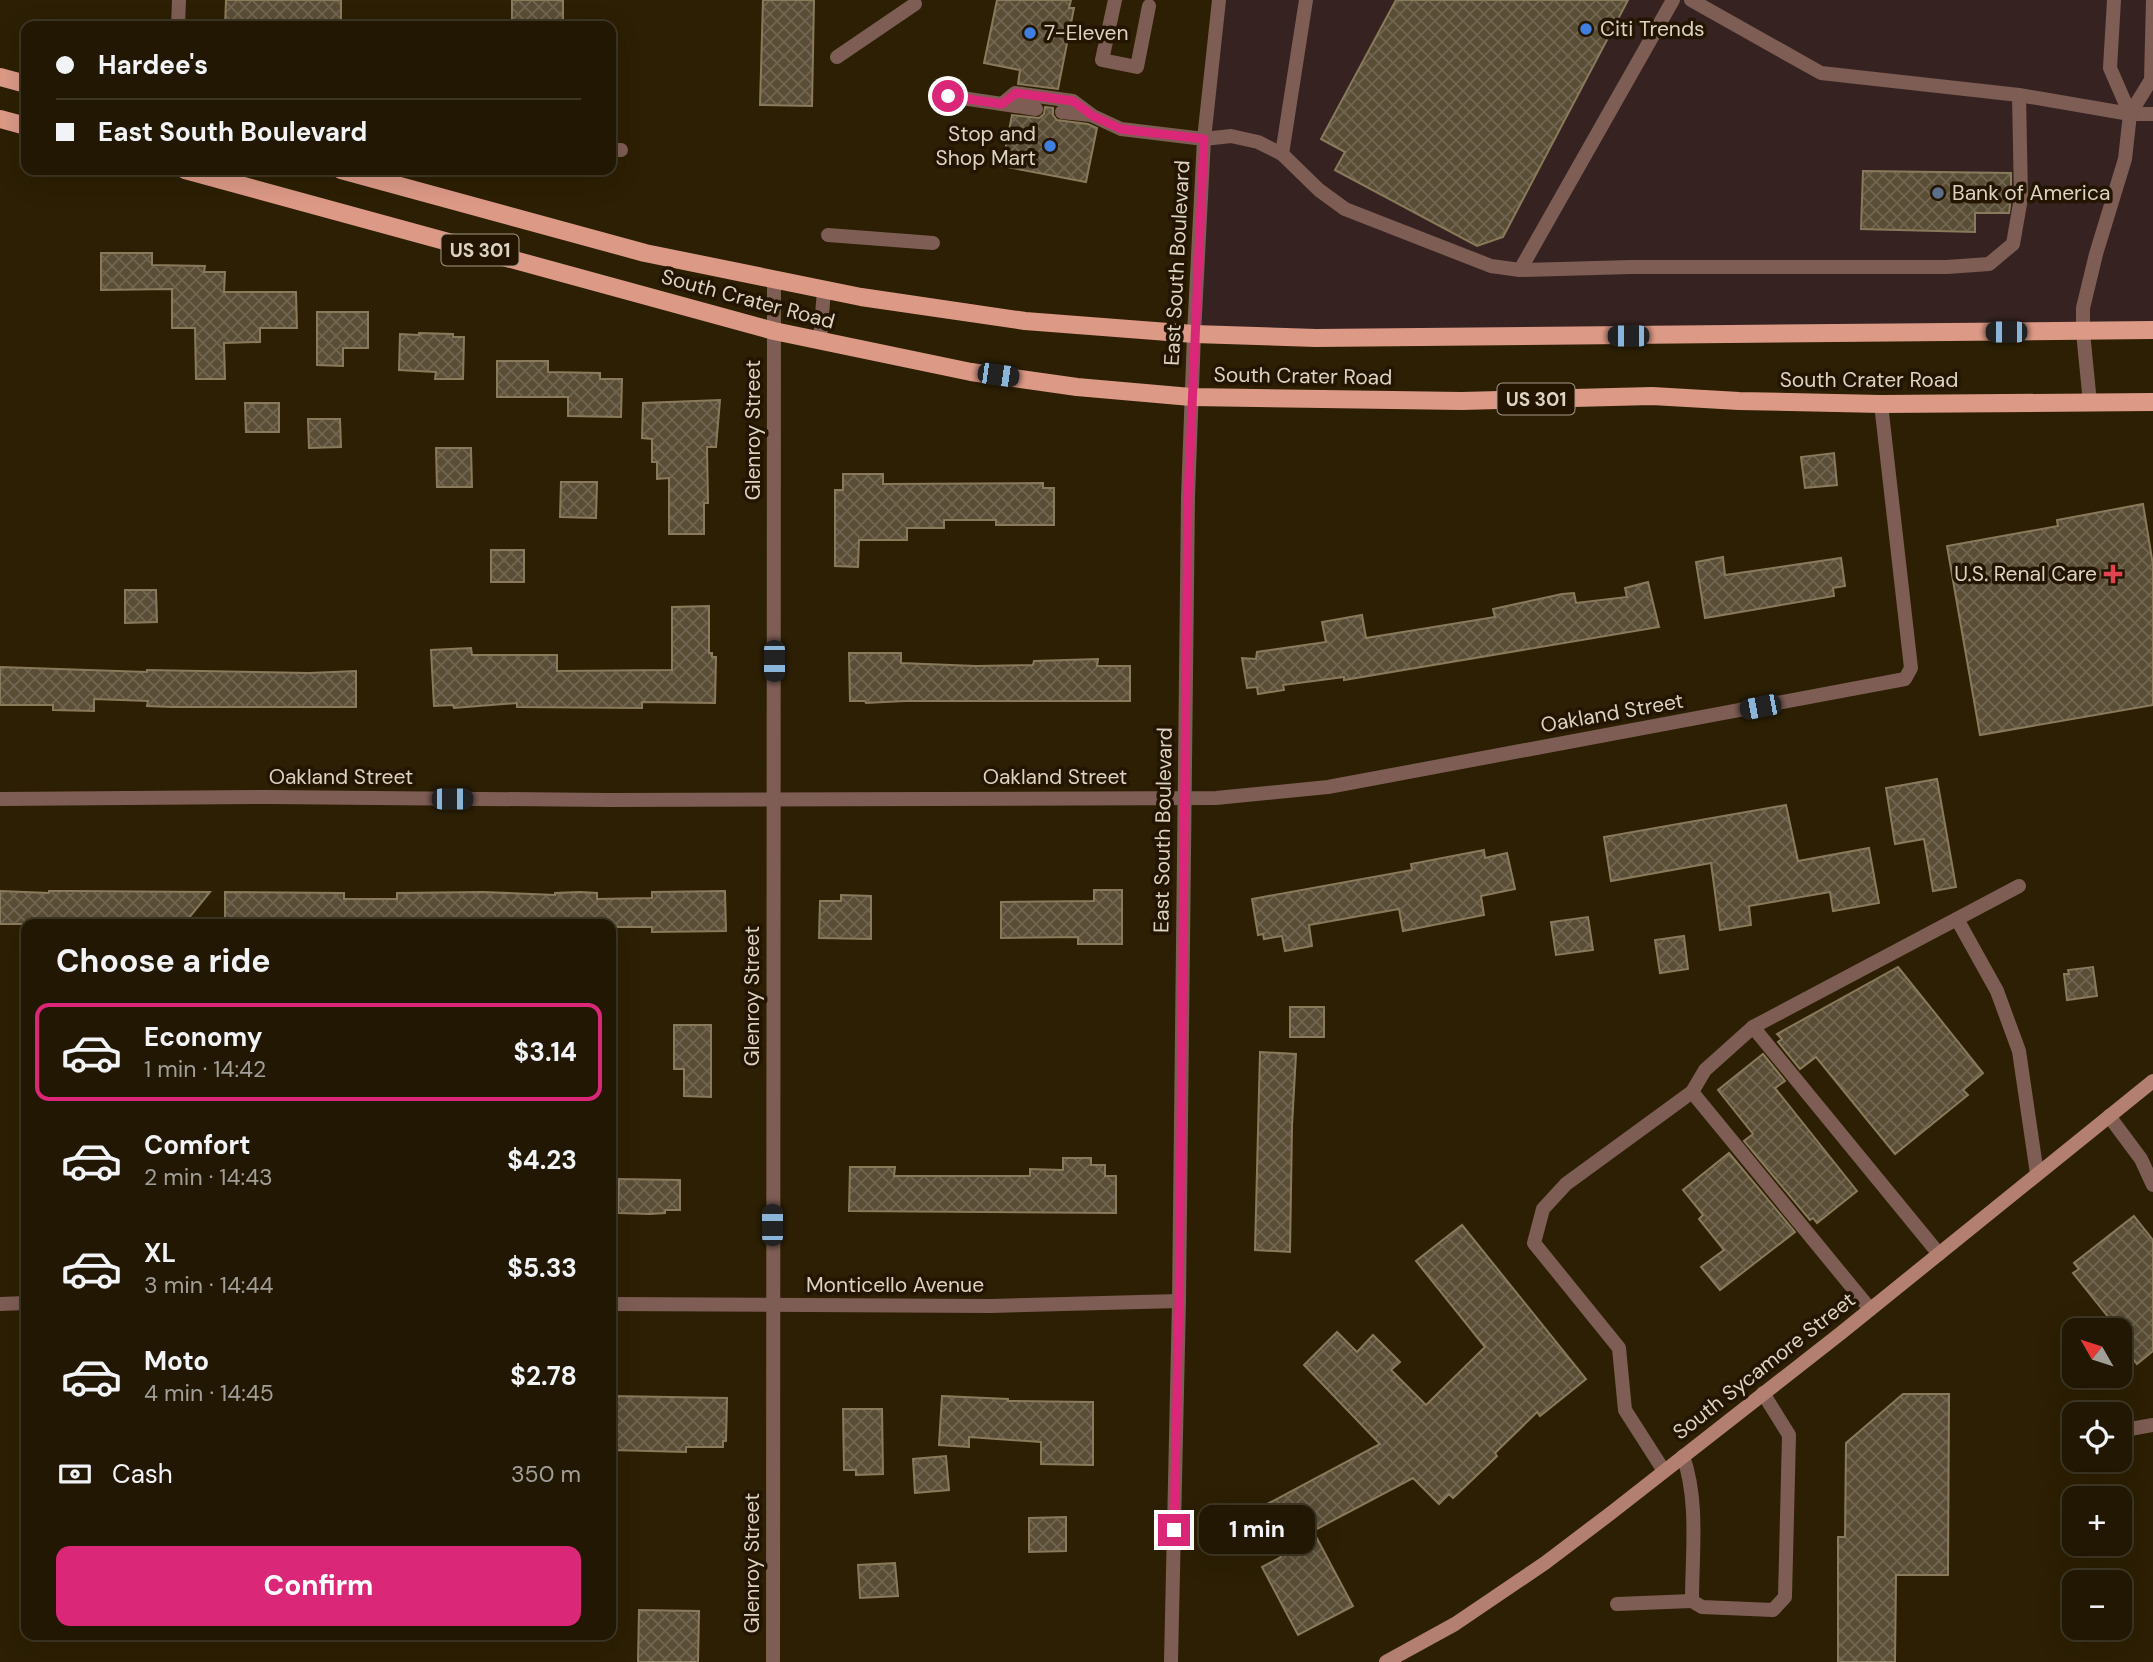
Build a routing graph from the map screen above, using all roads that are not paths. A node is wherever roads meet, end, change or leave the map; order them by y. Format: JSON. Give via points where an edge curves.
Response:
{"nodes":[{"id":1,"x":179,"y":0,"type":"edge"},
{"id":2,"x":1115,"y":0,"type":"edge"},
{"id":3,"x":1219,"y":0,"type":"edge"},
{"id":4,"x":1306,"y":0,"type":"edge"},
{"id":5,"x":1673,"y":0,"type":"edge"},
{"id":6,"x":1691,"y":0,"type":"edge"},
{"id":7,"x":2114,"y":0,"type":"edge"},
{"id":8,"x":2153,"y":0,"type":"edge"},
{"id":9,"x":915,"y":4,"type":"dead end"},
{"id":10,"x":1149,"y":6,"type":"dead end"},
{"id":11,"x":178,"y":21,"type":"edge"},
{"id":12,"x":837,"y":57,"type":"dead end"},
{"id":13,"x":0,"y":77,"type":"edge"},
{"id":14,"x":21,"y":83,"type":"edge"},
{"id":15,"x":2019,"y":95,"type":"junction"},
{"id":16,"x":948,"y":96,"type":"dead end"},
{"id":17,"x":1002,"y":104,"type":"junction"},
{"id":18,"x":1036,"y":109,"type":"dead end"},
{"id":19,"x":1062,"y":112,"type":"dead end"},
{"id":20,"x":2130,"y":114,"type":"junction"},
{"id":21,"x":2153,"y":114,"type":"edge"},
{"id":22,"x":1093,"y":116,"type":"junction"},
{"id":23,"x":0,"y":119,"type":"edge"},
{"id":24,"x":21,"y":125,"type":"edge"},
{"id":25,"x":1204,"y":139,"type":"junction"},
{"id":26,"x":1282,"y":154,"type":"junction"},
{"id":27,"x":203,"y":175,"type":"edge"},
{"id":28,"x":359,"y":175,"type":"edge"},
{"id":29,"x":828,"y":235,"type":"dead end"},
{"id":30,"x":933,"y":243,"type":"dead end"},
{"id":31,"x":1520,"y":270,"type":"junction"},
{"id":32,"x":774,"y":280,"type":"junction"},
{"id":33,"x":824,"y":290,"type":"junction"},
{"id":34,"x":2153,"y":330,"type":"edge"},
{"id":35,"x":774,"y":331,"type":"junction"},
{"id":36,"x":2083,"y":332,"type":"junction"},
{"id":37,"x":1194,"y":334,"type":"junction"},
{"id":38,"x":820,"y":340,"type":"junction"},
{"id":39,"x":1191,"y":397,"type":"junction"},
{"id":40,"x":2153,"y":402,"type":"edge"},
{"id":41,"x":2090,"y":403,"type":"junction"},
{"id":42,"x":1881,"y":404,"type":"junction"},
{"id":43,"x":1184,"y":798,"type":"junction"},
{"id":44,"x":0,"y":799,"type":"edge"},
{"id":45,"x":774,"y":799,"type":"junction"},
{"id":46,"x":2019,"y":886,"type":"dead end"},
{"id":47,"x":1957,"y":919,"type":"junction"},
{"id":48,"x":1753,"y":1027,"type":"junction"},
{"id":49,"x":2153,"y":1081,"type":"edge"},
{"id":50,"x":1692,"y":1092,"type":"junction"},
{"id":51,"x":2109,"y":1116,"type":"junction"},
{"id":52,"x":2037,"y":1174,"type":"junction"},
{"id":53,"x":2153,"y":1185,"type":"edge"},
{"id":54,"x":1938,"y":1254,"type":"junction"},
{"id":55,"x":1179,"y":1301,"type":"junction"},
{"id":56,"x":21,"y":1303,"type":"edge"},
{"id":57,"x":0,"y":1304,"type":"edge"},
{"id":58,"x":616,"y":1304,"type":"edge"},
{"id":59,"x":772,"y":1305,"type":"junction"},
{"id":60,"x":1870,"y":1310,"type":"junction"},
{"id":61,"x":1763,"y":1393,"type":"junction"},
{"id":62,"x":2153,"y":1425,"type":"edge"},
{"id":63,"x":2132,"y":1429,"type":"edge"},
{"id":64,"x":1684,"y":1456,"type":"junction"},
{"id":65,"x":1664,"y":1472,"type":"junction"},
{"id":66,"x":1692,"y":1601,"type":"junction"},
{"id":67,"x":1617,"y":1604,"type":"dead end"},
{"id":68,"x":773,"y":1662,"type":"edge"},
{"id":69,"x":1171,"y":1662,"type":"edge"},
{"id":70,"x":1387,"y":1662,"type":"edge"}],
"edges":[{"from":1,"to":11,"type":"street"},
{"from":2,"to":10,"type":"street","via":[[1102,60],[1136,67]]},
{"from":3,"to":25,"type":"street","name":"East South Boulevard"},
{"from":4,"to":26,"type":"street"},
{"from":5,"to":31,"type":"street"},
{"from":6,"to":15,"type":"street","via":[[1821,73]]},
{"from":7,"to":20,"type":"street","via":[[2110,68]]},
{"from":8,"to":20,"type":"street","via":[[2151,80]]},
{"from":9,"to":12,"type":"street"},
{"from":13,"to":14,"type":"main road"},
{"from":15,"to":20,"type":"street"},
{"from":15,"to":31,"type":"street","via":[[2021,198],[2014,244],[1989,264]]},
{"from":16,"to":17,"type":"street"},
{"from":17,"to":18,"type":"street"},
{"from":17,"to":22,"type":"street","via":[[1016,93],[1073,101]]},
{"from":19,"to":22,"type":"street"},
{"from":20,"to":21,"type":"street"},
{"from":20,"to":36,"type":"street","via":[[2124,159],[2083,309]]},
{"from":22,"to":25,"type":"street","via":[[1121,129]]},
{"from":23,"to":24,"type":"main road"},
{"from":25,"to":26,"type":"street","via":[[1231,136]]},
{"from":25,"to":37,"type":"street","name":"East South Boulevard"},
{"from":26,"to":31,"type":"street","via":[[1345,209],[1491,266]]},
{"from":27,"to":35,"type":"main road","name":"South Crater Road","number":"US 301"},
{"from":28,"to":32,"type":"main road","name":"South Crater Road","number":"US 301","via":[[645,253]]},
{"from":29,"to":30,"type":"street"},
{"from":32,"to":33,"type":"main road","name":"South Crater Road","number":"US 301"},
{"from":32,"to":35,"type":"street","name":"Glenroy Street"},
{"from":33,"to":37,"type":"main road","name":"South Crater Road","number":"US 301","via":[[1024,321]]},
{"from":33,"to":38,"type":"street"},
{"from":34,"to":36,"type":"main road","name":"South Crater Road","number":"US 301"},
{"from":35,"to":38,"type":"main road","name":"South Crater Road","number":"US 301"},
{"from":35,"to":45,"type":"street","name":"Glenroy Street"},
{"from":36,"to":37,"type":"main road","name":"South Crater Road","number":"US 301","via":[[1316,338]]},
{"from":36,"to":41,"type":"street"},
{"from":37,"to":39,"type":"street","name":"East South Boulevard"},
{"from":38,"to":39,"type":"main road","name":"South Crater Road","number":"US 301","via":[[971,372]]},
{"from":39,"to":42,"type":"main road","name":"South Crater Road","number":"US 301","via":[[1462,401],[1651,396]]},
{"from":39,"to":43,"type":"street","name":"East South Boulevard"},
{"from":40,"to":41,"type":"main road","name":"South Crater Road","number":"US 301"},
{"from":41,"to":42,"type":"main road","name":"South Crater Road","number":"US 301"},
{"from":42,"to":43,"type":"street","name":"Oakland Street","via":[[1911,668],[1905,679],[1328,786]]},
{"from":43,"to":45,"type":"street","name":"Oakland Street"},
{"from":43,"to":55,"type":"street","name":"East South Boulevard"},
{"from":44,"to":45,"type":"street","name":"Oakland Street"},
{"from":45,"to":59,"type":"street","name":"Glenroy Street"},
{"from":46,"to":47,"type":"street"},
{"from":47,"to":48,"type":"street"},
{"from":47,"to":52,"type":"street","via":[[1997,991],[2019,1051]]},
{"from":48,"to":50,"type":"street","via":[[1705,1070]]},
{"from":48,"to":54,"type":"street"},
{"from":49,"to":51,"type":"main road","name":"South Sycamore Street"},
{"from":50,"to":60,"type":"street"},
{"from":50,"to":65,"type":"street","via":[[1566,1184],[1543,1209],[1534,1242],[1619,1348],[1625,1410]]},
{"from":51,"to":52,"type":"main road","name":"South Sycamore Street"},
{"from":51,"to":53,"type":"street","via":[[2141,1159]]},
{"from":52,"to":54,"type":"main road","name":"South Sycamore Street"},
{"from":54,"to":60,"type":"main road","name":"South Sycamore Street"},
{"from":55,"to":59,"type":"street","name":"Monticello Avenue"},
{"from":55,"to":69,"type":"street","name":"East South Boulevard"},
{"from":56,"to":57,"type":"street"},
{"from":58,"to":59,"type":"street","name":"Monticello Avenue"},
{"from":59,"to":68,"type":"street","name":"Glenroy Street"},
{"from":60,"to":61,"type":"main road","name":"South Sycamore Street"},
{"from":61,"to":64,"type":"main road","name":"South Sycamore Street"},
{"from":61,"to":66,"type":"street","via":[[1789,1434],[1785,1597],[1773,1610],[1702,1607]]},
{"from":62,"to":63,"type":"street"},
{"from":64,"to":65,"type":"main road","name":"South Sycamore Street"},
{"from":64,"to":66,"type":"street","via":[[1692,1497]]},
{"from":65,"to":70,"type":"main road","name":"South Sycamore Street","via":[[1534,1570],[1455,1624]]},
{"from":66,"to":67,"type":"street"}]}
